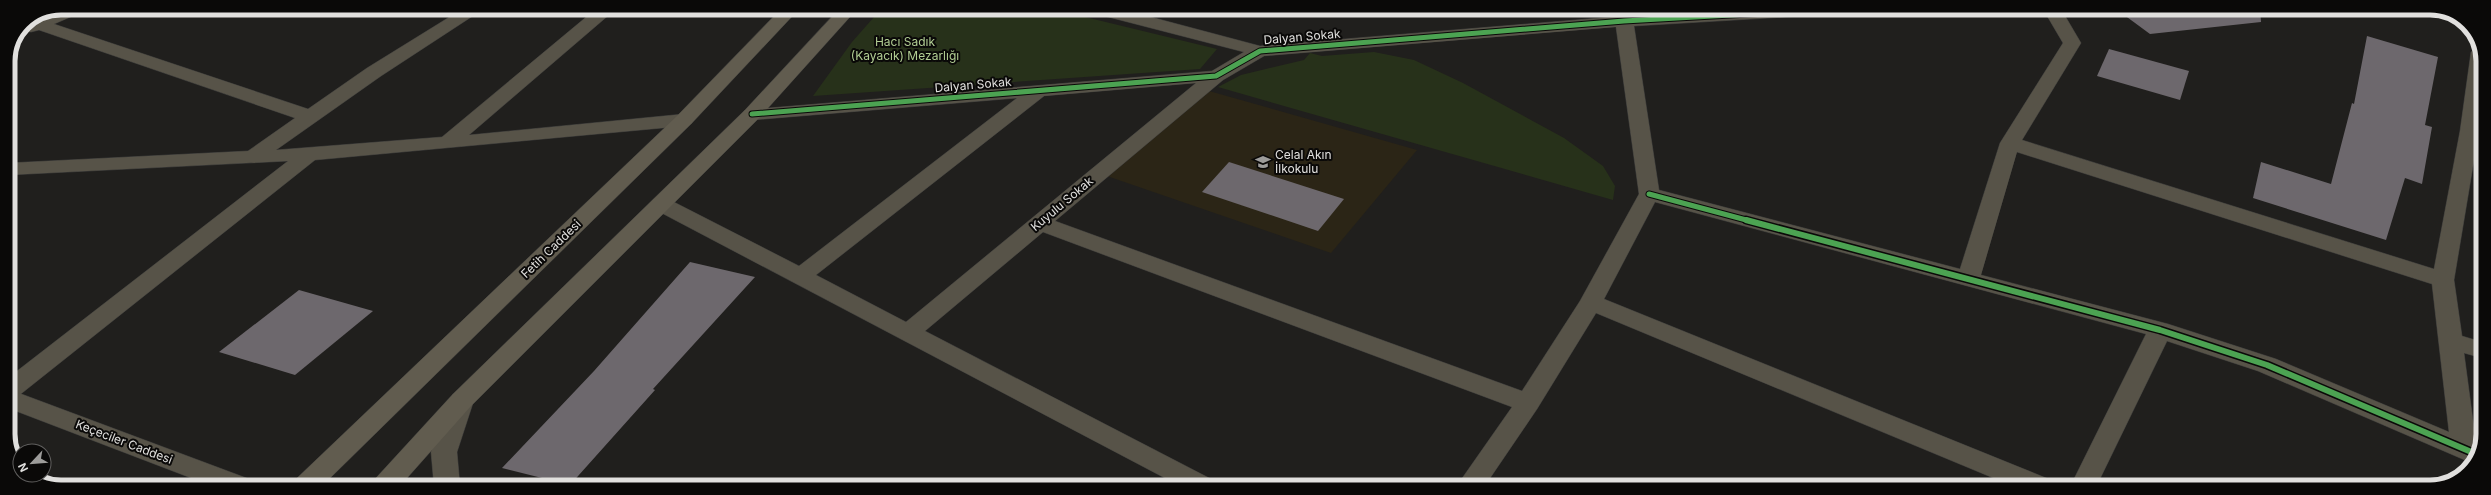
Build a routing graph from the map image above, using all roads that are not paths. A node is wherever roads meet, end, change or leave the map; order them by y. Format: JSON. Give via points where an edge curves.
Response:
{"nodes":[{"id":1,"x":465,"y":15,"type":"edge"},
{"id":2,"x":600,"y":15,"type":"edge"},
{"id":3,"x":785,"y":15,"type":"edge"},
{"id":4,"x":844,"y":15,"type":"edge"},
{"id":5,"x":1136,"y":15,"type":"edge"},
{"id":6,"x":1738,"y":15,"type":"edge"},
{"id":7,"x":2056,"y":15,"type":"edge"},
{"id":8,"x":53,"y":16,"type":"edge"},
{"id":9,"x":43,"y":20,"type":"edge"},
{"id":10,"x":1624,"y":22,"type":"junction"},
{"id":11,"x":35,"y":24,"type":"edge"},
{"id":12,"x":1260,"y":51,"type":"junction"},
{"id":13,"x":1216,"y":76,"type":"junction"},
{"id":14,"x":2476,"y":84,"type":"edge"},
{"id":15,"x":1038,"y":91,"type":"junction"},
{"id":16,"x":752,"y":114,"type":"junction"},
{"id":17,"x":309,"y":116,"type":"junction"},
{"id":18,"x":684,"y":120,"type":"junction"},
{"id":19,"x":447,"y":143,"type":"junction"},
{"id":20,"x":2010,"y":143,"type":"junction"},
{"id":21,"x":310,"y":154,"type":"junction"},
{"id":22,"x":255,"y":155,"type":"junction"},
{"id":23,"x":15,"y":169,"type":"edge"},
{"id":24,"x":1649,"y":194,"type":"junction"},
{"id":25,"x":661,"y":204,"type":"junction"},
{"id":26,"x":1039,"y":223,"type":"junction"},
{"id":27,"x":801,"y":276,"type":"junction"},
{"id":28,"x":1969,"y":278,"type":"junction"},
{"id":29,"x":2442,"y":280,"type":"junction"},
{"id":30,"x":1591,"y":302,"type":"junction"},
{"id":31,"x":2160,"y":330,"type":"junction"},
{"id":32,"x":908,"y":332,"type":"junction"},
{"id":33,"x":2450,"y":341,"type":"junction"},
{"id":34,"x":2476,"y":348,"type":"edge"},
{"id":35,"x":15,"y":386,"type":"edge"},
{"id":36,"x":462,"y":400,"type":"junction"},
{"id":37,"x":15,"y":401,"type":"edge"},
{"id":38,"x":1528,"y":403,"type":"junction"},
{"id":39,"x":2470,"y":451,"type":"edge"},
{"id":40,"x":224,"y":480,"type":"edge"},
{"id":41,"x":311,"y":480,"type":"edge"},
{"id":42,"x":389,"y":480,"type":"edge"},
{"id":43,"x":446,"y":480,"type":"edge"},
{"id":44,"x":1191,"y":480,"type":"edge"},
{"id":45,"x":1474,"y":480,"type":"edge"},
{"id":46,"x":2025,"y":480,"type":"edge"},
{"id":47,"x":2086,"y":480,"type":"edge"}],
"edges":[{"from":1,"to":17,"type":"street"},
{"from":2,"to":19,"type":"street"},
{"from":3,"to":18,"type":"main road","name":"Fetih Caddesi"},
{"from":4,"to":16,"type":"main road"},
{"from":5,"to":12,"type":"street"},
{"from":6,"to":10,"type":"street","name":"Dalyan Sokak"},
{"from":7,"to":20,"type":"street","via":[[2072,43]]},
{"from":8,"to":9,"type":"street"},
{"from":10,"to":12,"type":"street","name":"Dalyan Sokak"},
{"from":10,"to":24,"type":"street"},
{"from":11,"to":17,"type":"street"},
{"from":12,"to":13,"type":"street","name":"Dalyan Sokak"},
{"from":13,"to":15,"type":"street","name":"Dalyan Sokak"},
{"from":13,"to":26,"type":"street","name":"Kuyulu Sokak"},
{"from":14,"to":29,"type":"street","via":[[2470,131]]},
{"from":15,"to":16,"type":"street","name":"Dalyan Sokak"},
{"from":15,"to":27,"type":"street"},
{"from":16,"to":25,"type":"main road"},
{"from":17,"to":22,"type":"street"},
{"from":18,"to":19,"type":"street"},
{"from":18,"to":41,"type":"main road","name":"Fetih Caddesi"},
{"from":19,"to":21,"type":"street"},
{"from":20,"to":28,"type":"street"},
{"from":20,"to":29,"type":"street"},
{"from":21,"to":22,"type":"street"},
{"from":21,"to":35,"type":"street"},
{"from":22,"to":23,"type":"street"},
{"from":24,"to":28,"type":"street"},
{"from":24,"to":30,"type":"street"},
{"from":25,"to":27,"type":"street"},
{"from":25,"to":36,"type":"main road"},
{"from":26,"to":32,"type":"street","name":"Kuyulu Sokak"},
{"from":26,"to":38,"type":"street"},
{"from":27,"to":32,"type":"street"},
{"from":28,"to":31,"type":"street"},
{"from":29,"to":33,"type":"street"},
{"from":30,"to":38,"type":"street"},
{"from":30,"to":46,"type":"street"},
{"from":31,"to":39,"type":"street","via":[[2267,365]]},
{"from":31,"to":47,"type":"street"},
{"from":32,"to":44,"type":"street"},
{"from":33,"to":34,"type":"street"},
{"from":33,"to":39,"type":"street"},
{"from":36,"to":42,"type":"main road"},
{"from":36,"to":43,"type":"street","via":[[444,452]]},
{"from":37,"to":40,"type":"street","name":"Keçeciler Caddesi"},
{"from":38,"to":45,"type":"street"}]}
